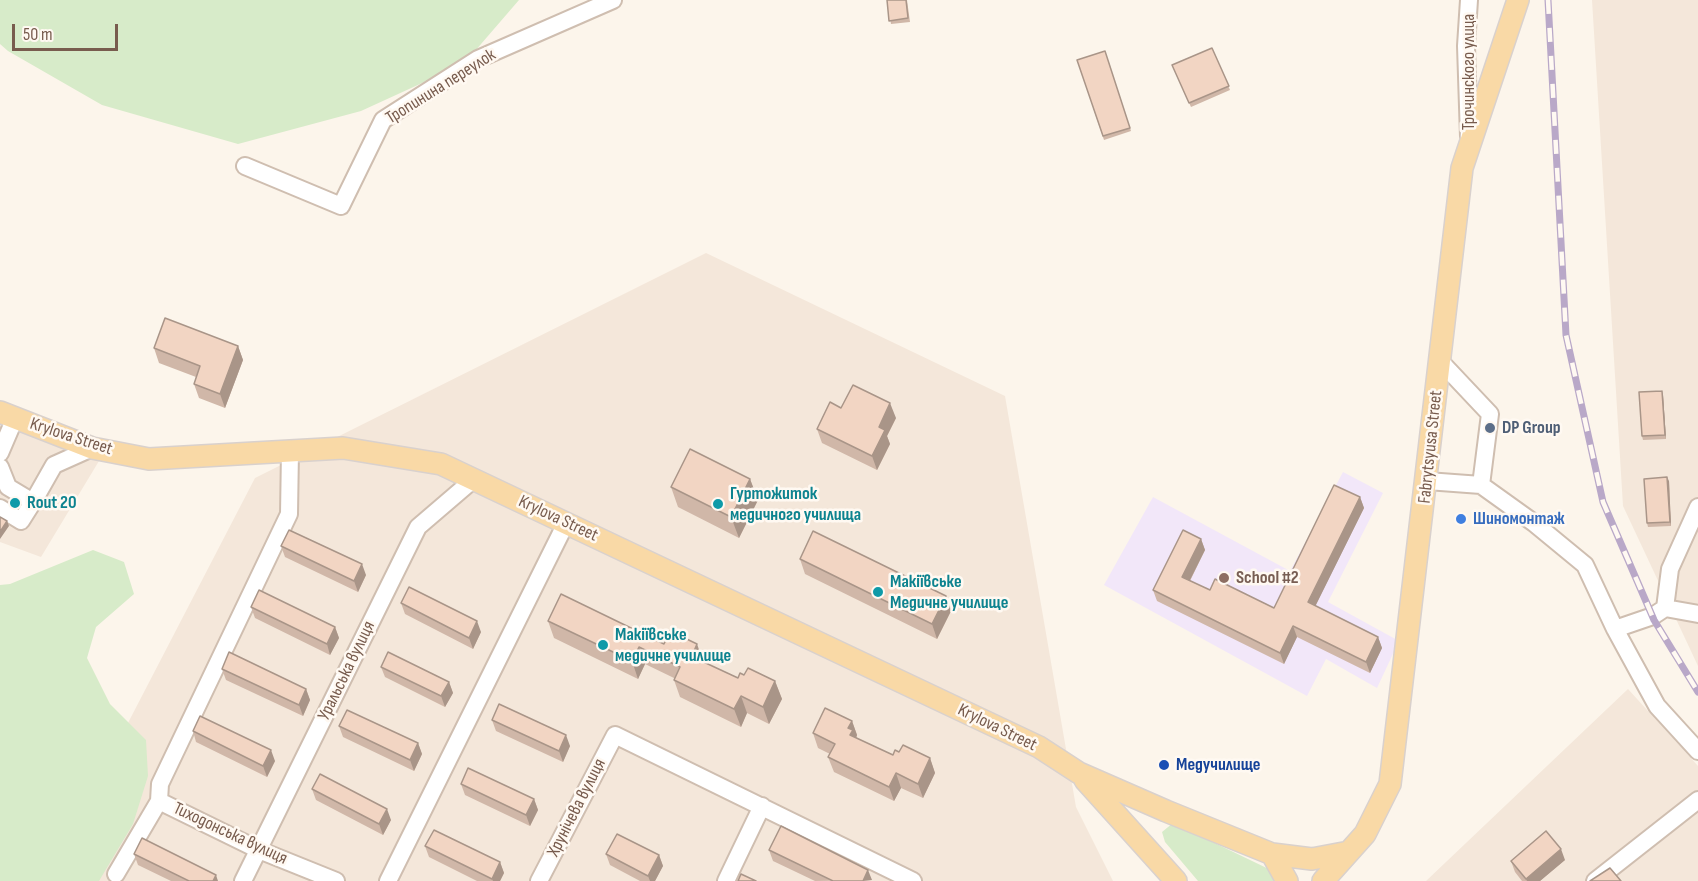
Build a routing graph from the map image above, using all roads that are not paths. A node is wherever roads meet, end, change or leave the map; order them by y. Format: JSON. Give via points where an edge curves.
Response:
{"nodes":[{"id":1,"x":613,"y":0,"type":"edge"},
{"id":2,"x":1469,"y":0,"type":"edge"},
{"id":3,"x":1518,"y":0,"type":"edge"},
{"id":4,"x":1469,"y":144,"type":"junction"},
{"id":5,"x":245,"y":166,"type":"dead end"},
{"id":6,"x":1440,"y":361,"type":"junction"},
{"id":7,"x":7,"y":415,"type":"edge"},
{"id":8,"x":92,"y":448,"type":"junction"},
{"id":9,"x":290,"y":451,"type":"junction"},
{"id":10,"x":0,"y":453,"type":"edge"},
{"id":11,"x":0,"y":467,"type":"edge"},
{"id":12,"x":474,"y":479,"type":"junction"},
{"id":13,"x":1427,"y":481,"type":"junction"},
{"id":14,"x":1481,"y":485,"type":"junction"},
{"id":15,"x":4,"y":493,"type":"edge"},
{"id":16,"x":33,"y":502,"type":"junction"},
{"id":17,"x":1698,"y":507,"type":"edge"},
{"id":18,"x":0,"y":508,"type":"edge"},
{"id":19,"x":566,"y":523,"type":"junction"},
{"id":20,"x":1665,"y":608,"type":"junction"},
{"id":21,"x":1698,"y":614,"type":"edge"},
{"id":22,"x":1614,"y":629,"type":"junction"},
{"id":23,"x":1698,"y":751,"type":"edge"},
{"id":24,"x":1079,"y":773,"type":"junction"},
{"id":25,"x":1698,"y":800,"type":"edge"},
{"id":26,"x":159,"y":801,"type":"junction"},
{"id":27,"x":762,"y":806,"type":"junction"},
{"id":28,"x":1166,"y":811,"type":"junction"},
{"id":29,"x":1142,"y":842,"type":"junction"},
{"id":30,"x":259,"y":850,"type":"junction"},
{"id":31,"x":1349,"y":852,"type":"junction"},
{"id":32,"x":1272,"y":854,"type":"junction"},
{"id":33,"x":116,"y":874,"type":"dead end"},
{"id":34,"x":243,"y":881,"type":"edge"},
{"id":35,"x":336,"y":881,"type":"edge"},
{"id":36,"x":388,"y":881,"type":"edge"},
{"id":37,"x":539,"y":881,"type":"edge"},
{"id":38,"x":726,"y":881,"type":"edge"},
{"id":39,"x":914,"y":881,"type":"edge"},
{"id":40,"x":1176,"y":881,"type":"edge"},
{"id":41,"x":1287,"y":881,"type":"edge"},
{"id":42,"x":1323,"y":881,"type":"edge"},
{"id":43,"x":1595,"y":881,"type":"edge"}],
"edges":[{"from":1,"to":5,"type":"street","name":"Тропинина переулок","via":[[478,59],[383,120],[341,206]]},
{"from":2,"to":4,"type":"street","name":"Трочинского улица"},
{"from":3,"to":4,"type":"main road","name":"Fabrytsyusa Street"},
{"from":4,"to":6,"type":"main road","name":"Fabrytsyusa Street","via":[[1462,168]]},
{"from":6,"to":13,"type":"main road","name":"Fabrytsyusa Street"},
{"from":6,"to":14,"type":"street","via":[[1490,414]]},
{"from":7,"to":8,"type":"main road","name":"Krylova Street"},
{"from":7,"to":10,"type":"street"},
{"from":8,"to":9,"type":"main road","name":"Krylova Street","via":[[148,459]]},
{"from":8,"to":16,"type":"street","via":[[54,465]]},
{"from":9,"to":12,"type":"main road","name":"Krylova Street","via":[[343,448],[441,464]]},
{"from":9,"to":26,"type":"street","via":[[289,514],[160,784]]},
{"from":11,"to":15,"type":"street"},
{"from":12,"to":19,"type":"main road","name":"Krylova Street"},
{"from":12,"to":30,"type":"street","name":"Уральська вулиця","via":[[418,527]]},
{"from":13,"to":14,"type":"street"},
{"from":13,"to":31,"type":"main road","name":"Fabrytsyusa Street","via":[[1390,784],[1365,834]]},
{"from":14,"to":22,"type":"street","via":[[1585,565]]},
{"from":15,"to":16,"type":"street"},
{"from":16,"to":18,"type":"street","via":[[21,521]]},
{"from":17,"to":20,"type":"street","via":[[1670,569]]},
{"from":19,"to":24,"type":"main road","name":"Krylova Street","via":[[1039,747]]},
{"from":19,"to":36,"type":"street"},
{"from":20,"to":21,"type":"street"},
{"from":20,"to":22,"type":"street"},
{"from":22,"to":23,"type":"street","via":[[1657,706]]},
{"from":24,"to":28,"type":"main road"},
{"from":24,"to":29,"type":"main road"},
{"from":25,"to":43,"type":"street"},
{"from":26,"to":30,"type":"street","name":"Тиходонська вулиця"},
{"from":26,"to":33,"type":"street"},
{"from":27,"to":37,"type":"street","name":"Хрунічева вулиця","via":[[615,735]]},
{"from":27,"to":38,"type":"street"},
{"from":27,"to":39,"type":"street"},
{"from":28,"to":29,"type":"main road","via":[[1155,815],[1143,833]]},
{"from":28,"to":32,"type":"main road"},
{"from":29,"to":40,"type":"main road"},
{"from":30,"to":34,"type":"street","name":"Уральська вулиця"},
{"from":30,"to":35,"type":"street","name":"Тиходонська вулиця"},
{"from":31,"to":32,"type":"main road","via":[[1311,859]]},
{"from":31,"to":42,"type":"main road","name":"Fabrytsyusa Street"},
{"from":32,"to":41,"type":"main road"}]}
